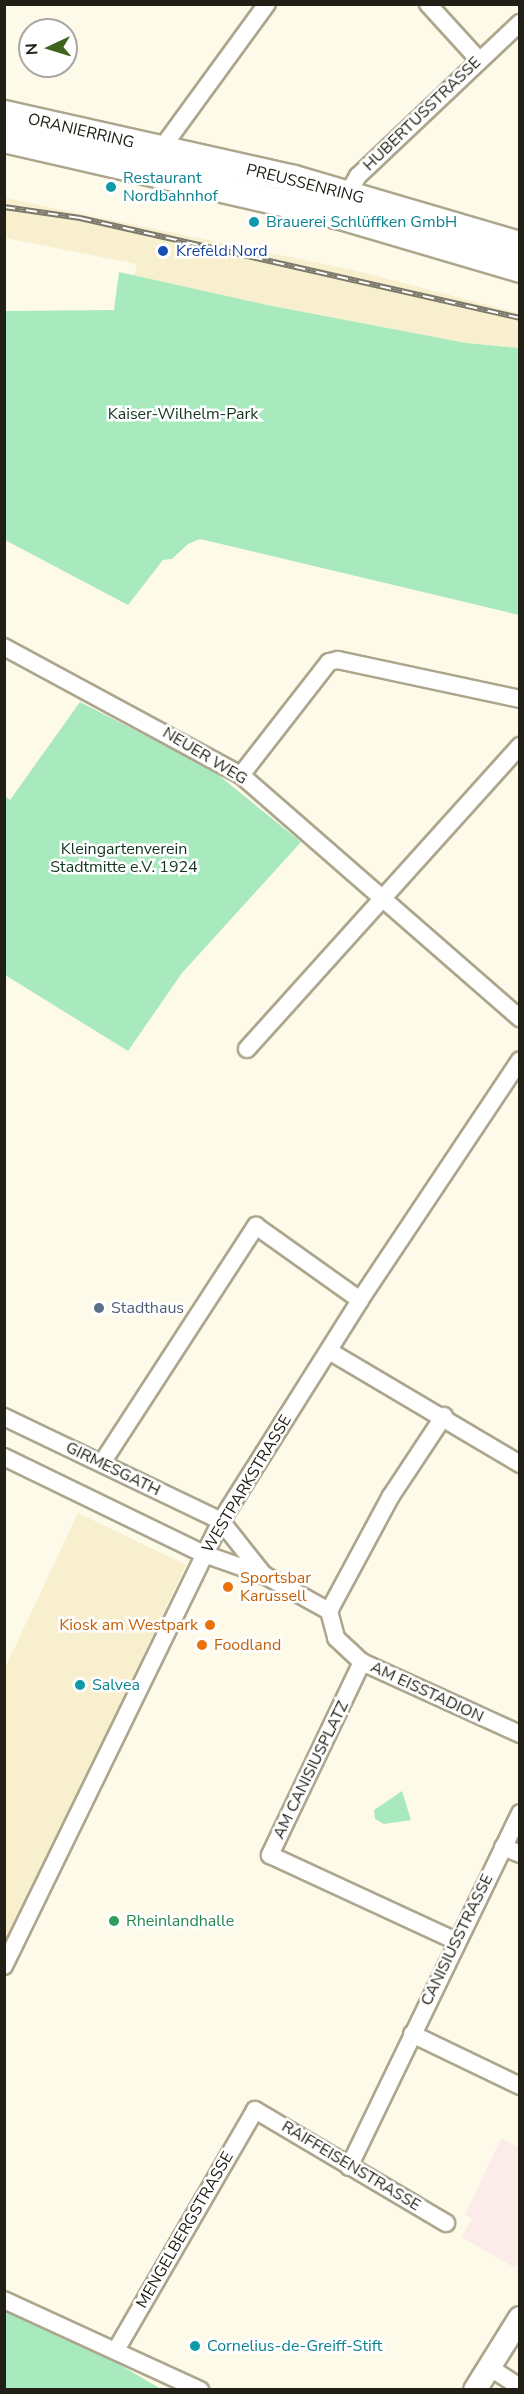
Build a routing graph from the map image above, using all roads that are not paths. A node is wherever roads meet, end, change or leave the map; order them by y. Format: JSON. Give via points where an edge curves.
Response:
{"nodes":[{"id":1,"x":267,"y":4,"type":"edge"},
{"id":2,"x":428,"y":4,"type":"edge"},
{"id":3,"x":519,"y":23,"type":"edge"},
{"id":4,"x":479,"y":60,"type":"junction"},
{"id":5,"x":4,"y":114,"type":"edge"},
{"id":6,"x":4,"y":139,"type":"edge"},
{"id":7,"x":154,"y":161,"type":"junction"},
{"id":8,"x":343,"y":204,"type":"junction"},
{"id":9,"x":519,"y":245,"type":"edge"},
{"id":10,"x":519,"y":269,"type":"edge"},
{"id":11,"x":4,"y":647,"type":"edge"},
{"id":12,"x":519,"y":699,"type":"edge"},
{"id":13,"x":519,"y":746,"type":"edge"},
{"id":14,"x":241,"y":775,"type":"junction"},
{"id":15,"x":382,"y":898,"type":"junction"},
{"id":16,"x":519,"y":1018,"type":"edge"},
{"id":17,"x":247,"y":1049,"type":"dead end"},
{"id":18,"x":519,"y":1060,"type":"edge"},
{"id":19,"x":360,"y":1300,"type":"junction"},
{"id":20,"x":329,"y":1351,"type":"junction"},
{"id":21,"x":444,"y":1416,"type":"junction"},
{"id":22,"x":4,"y":1417,"type":"edge"},
{"id":23,"x":4,"y":1457,"type":"edge"},
{"id":24,"x":102,"y":1463,"type":"junction"},
{"id":25,"x":519,"y":1464,"type":"edge"},
{"id":26,"x":221,"y":1521,"type":"junction"},
{"id":27,"x":204,"y":1554,"type":"junction"},
{"id":28,"x":264,"y":1575,"type":"junction"},
{"id":29,"x":328,"y":1611,"type":"junction"},
{"id":30,"x":362,"y":1662,"type":"junction"},
{"id":31,"x":519,"y":1734,"type":"edge"},
{"id":32,"x":519,"y":1813,"type":"edge"},
{"id":33,"x":503,"y":1847,"type":"junction"},
{"id":34,"x":519,"y":1854,"type":"edge"},
{"id":35,"x":456,"y":1941,"type":"junction"},
{"id":36,"x":4,"y":1966,"type":"edge"},
{"id":37,"x":412,"y":2034,"type":"junction"},
{"id":38,"x":519,"y":2086,"type":"edge"},
{"id":39,"x":255,"y":2110,"type":"joint"},
{"id":40,"x":349,"y":2167,"type":"junction"},
{"id":41,"x":446,"y":2223,"type":"dead end"},
{"id":42,"x":4,"y":2300,"type":"edge"},
{"id":43,"x":519,"y":2318,"type":"edge"},
{"id":44,"x":116,"y":2350,"type":"junction"},
{"id":45,"x":489,"y":2367,"type":"junction"},
{"id":46,"x":519,"y":2387,"type":"edge"},
{"id":47,"x":200,"y":2390,"type":"edge"},
{"id":48,"x":476,"y":2390,"type":"edge"}],
"edges":[{"from":1,"to":7,"type":"street"},
{"from":2,"to":4,"type":"street"},
{"from":3,"to":4,"type":"street","name":"HUBERTUSSTRASSE"},
{"from":4,"to":8,"type":"street","name":"HUBERTUSSTRASSE","via":[[358,176]]},
{"from":5,"to":7,"type":"main road","name":"ORANIERRING"},
{"from":6,"to":7,"type":"main road","name":"ORANIERRING"},
{"from":7,"to":8,"type":"main road","name":"PREUSSENRING"},
{"from":8,"to":9,"type":"main road","name":"PREUSSENRING"},
{"from":8,"to":10,"type":"main road","name":"PREUSSENRING"},
{"from":11,"to":14,"type":"street","name":"NEUER WEG"},
{"from":12,"to":14,"type":"street","via":[[338,660],[329,662]]},
{"from":13,"to":15,"type":"street"},
{"from":14,"to":15,"type":"street","name":"NEUER WEG"},
{"from":15,"to":16,"type":"street","name":"NEUER WEG"},
{"from":15,"to":17,"type":"street"},
{"from":18,"to":19,"type":"street","name":"WESTPARKSTRASSE"},
{"from":19,"to":20,"type":"street","name":"WESTPARKSTRASSE"},
{"from":19,"to":24,"type":"street","via":[[256,1226]]},
{"from":20,"to":21,"type":"street"},
{"from":20,"to":26,"type":"street","name":"WESTPARKSTRASSE"},
{"from":21,"to":25,"type":"street"},
{"from":21,"to":29,"type":"street","via":[[391,1496]]},
{"from":22,"to":24,"type":"street","name":"GIRMESGATH"},
{"from":23,"to":27,"type":"street"},
{"from":24,"to":26,"type":"street","name":"GIRMESGATH"},
{"from":26,"to":27,"type":"street","name":"WESTPARKSTRASSE"},
{"from":26,"to":28,"type":"street"},
{"from":27,"to":28,"type":"street"},
{"from":27,"to":36,"type":"street","name":"WESTPARKSTRASSE"},
{"from":28,"to":29,"type":"street"},
{"from":29,"to":30,"type":"street","name":"AM EISSTADION","via":[[336,1638]]},
{"from":30,"to":31,"type":"street","name":"AM EISSTADION"},
{"from":30,"to":35,"type":"street","name":"AM CANISIUSPLATZ","via":[[270,1855]]},
{"from":32,"to":33,"type":"street","name":"CANISIUSSTRASSE"},
{"from":33,"to":34,"type":"street"},
{"from":33,"to":35,"type":"street","name":"CANISIUSSTRASSE"},
{"from":35,"to":37,"type":"street","name":"CANISIUSSTRASSE"},
{"from":37,"to":38,"type":"street"},
{"from":37,"to":40,"type":"street","name":"CANISIUSSTRASSE"},
{"from":39,"to":40,"type":"street","name":"RAIFFEISENSTRASSE","via":[[308,2138]]},
{"from":39,"to":44,"type":"street","name":"MENGELBERGSTRASSE"},
{"from":40,"to":41,"type":"street","name":"RAIFFEISENSTRASSE"},
{"from":42,"to":44,"type":"street"},
{"from":43,"to":45,"type":"street"},
{"from":44,"to":47,"type":"street"},
{"from":45,"to":46,"type":"street"},
{"from":45,"to":48,"type":"street"}]}
